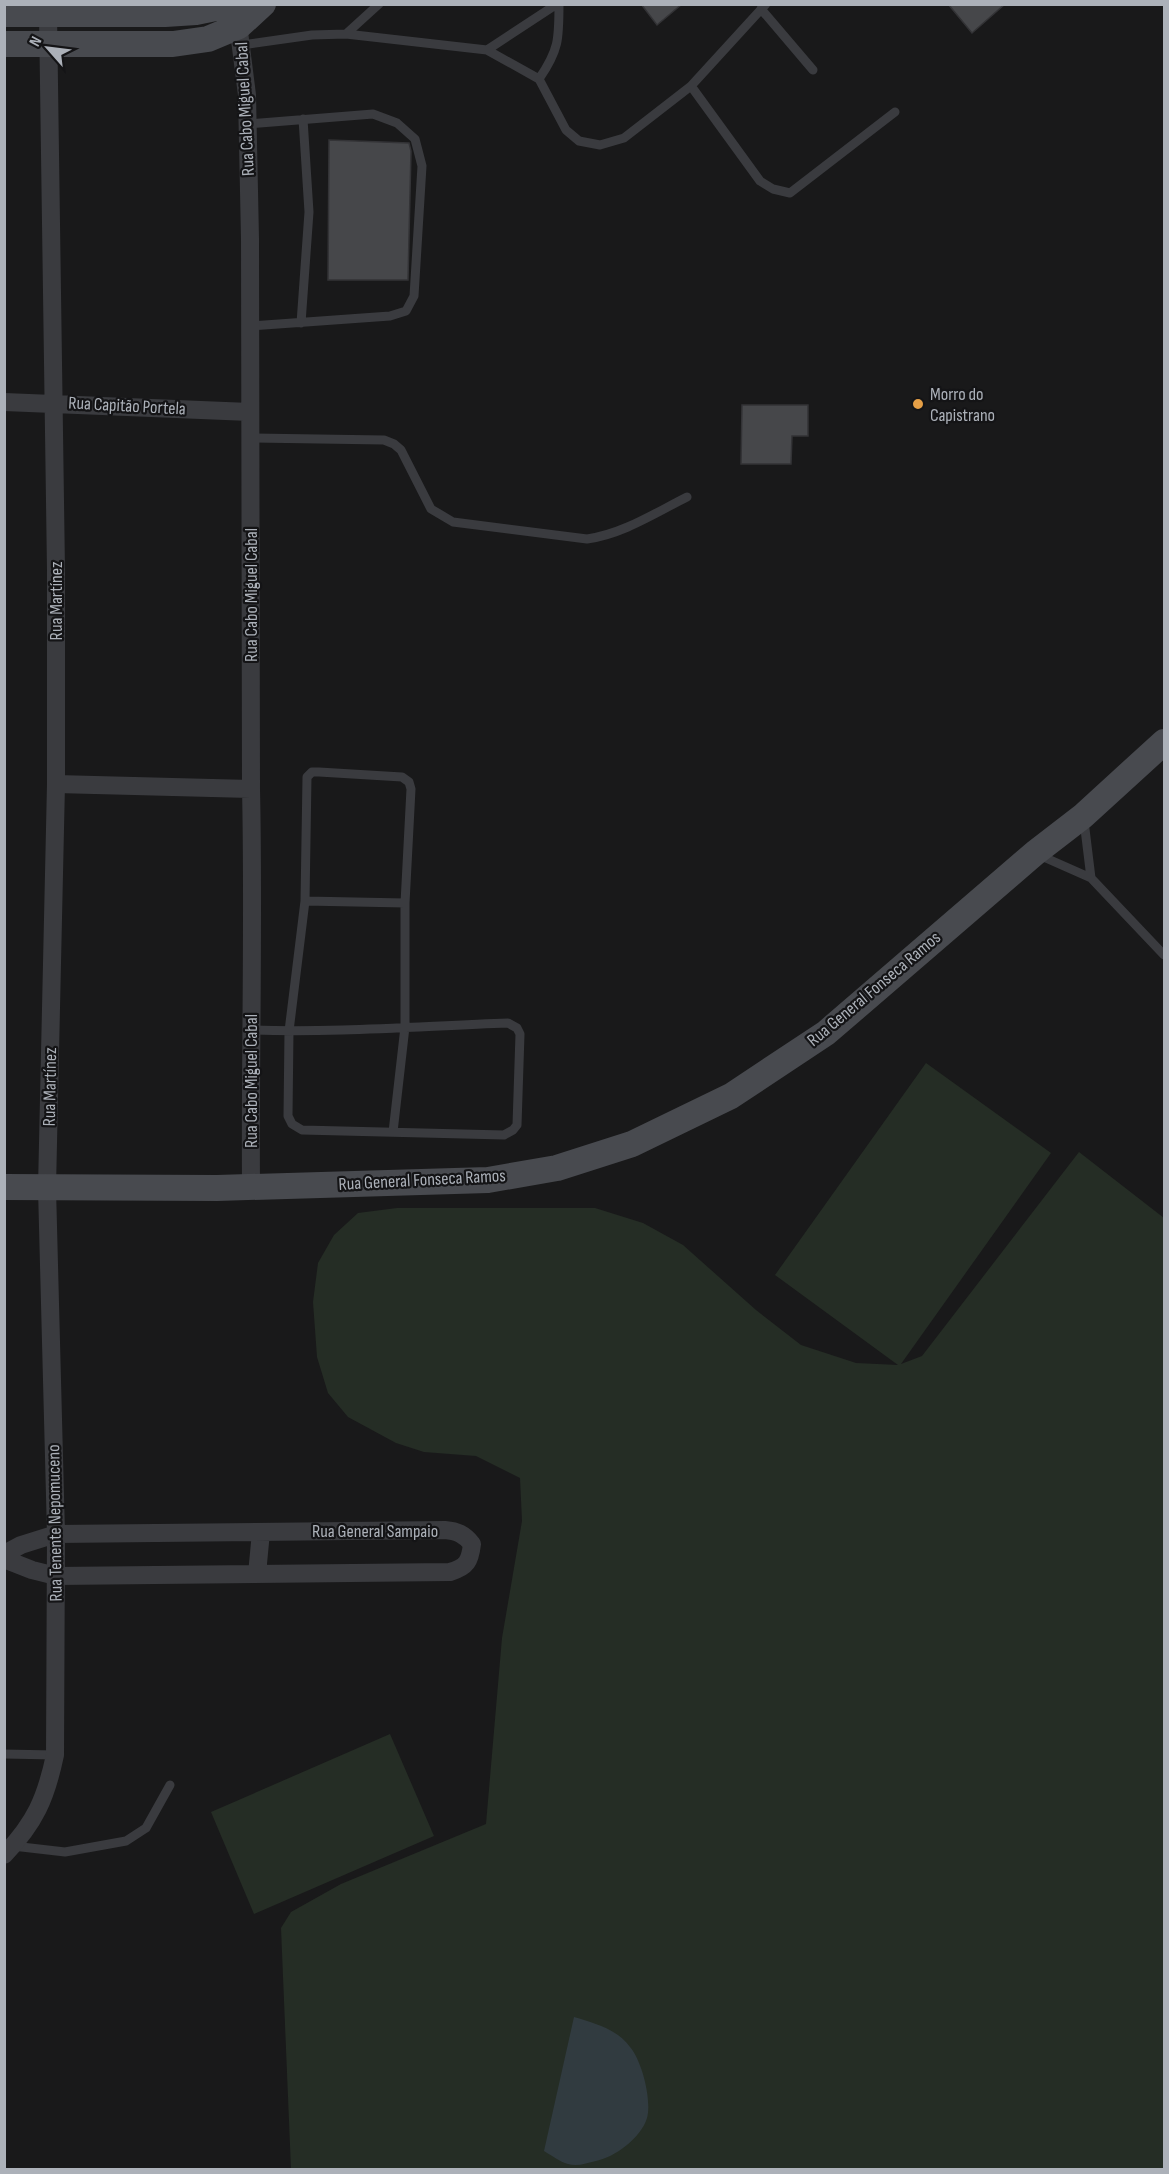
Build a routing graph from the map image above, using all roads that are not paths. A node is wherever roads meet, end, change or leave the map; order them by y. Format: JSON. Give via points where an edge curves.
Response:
{"nodes":[{"id":1,"x":263,"y":4,"type":"edge"},
{"id":2,"x":379,"y":4,"type":"edge"},
{"id":3,"x":558,"y":4,"type":"edge"},
{"id":4,"x":763,"y":7,"type":"edge"},
{"id":5,"x":28,"y":11,"type":"edge"},
{"id":6,"x":238,"y":20,"type":"edge"},
{"id":7,"x":346,"y":34,"type":"junction"},
{"id":8,"x":4,"y":44,"type":"edge"},
{"id":9,"x":48,"y":45,"type":"junction"},
{"id":10,"x":488,"y":50,"type":"junction"},
{"id":11,"x":813,"y":70,"type":"dead end"},
{"id":12,"x":539,"y":79,"type":"junction"},
{"id":13,"x":691,"y":86,"type":"junction"},
{"id":14,"x":895,"y":112,"type":"dead end"},
{"id":15,"x":303,"y":119,"type":"junction"},
{"id":16,"x":248,"y":124,"type":"junction"},
{"id":17,"x":301,"y":323,"type":"junction"},
{"id":18,"x":250,"y":326,"type":"junction"},
{"id":19,"x":4,"y":402,"type":"edge"},
{"id":20,"x":53,"y":403,"type":"junction"},
{"id":21,"x":250,"y":412,"type":"junction"},
{"id":22,"x":251,"y":438,"type":"junction"},
{"id":23,"x":687,"y":496,"type":"dead end"},
{"id":24,"x":1164,"y":742,"type":"edge"},
{"id":25,"x":56,"y":784,"type":"junction"},
{"id":26,"x":251,"y":789,"type":"junction"},
{"id":27,"x":1083,"y":816,"type":"junction"},
{"id":28,"x":1035,"y":853,"type":"junction"},
{"id":29,"x":1091,"y":878,"type":"junction"},
{"id":30,"x":305,"y":901,"type":"junction"},
{"id":31,"x":405,"y":903,"type":"junction"},
{"id":32,"x":1164,"y":955,"type":"edge"},
{"id":33,"x":405,"y":1027,"type":"junction"},
{"id":34,"x":250,"y":1030,"type":"junction"},
{"id":35,"x":289,"y":1031,"type":"junction"},
{"id":36,"x":393,"y":1132,"type":"junction"},
{"id":37,"x":251,"y":1186,"type":"junction"},
{"id":38,"x":4,"y":1187,"type":"edge"},
{"id":39,"x":47,"y":1188,"type":"junction"},
{"id":40,"x":261,"y":1532,"type":"junction"},
{"id":41,"x":56,"y":1534,"type":"junction"},
{"id":42,"x":4,"y":1554,"type":"edge"},
{"id":43,"x":4,"y":1559,"type":"edge"},
{"id":44,"x":258,"y":1574,"type":"junction"},
{"id":45,"x":56,"y":1576,"type":"junction"},
{"id":46,"x":4,"y":1754,"type":"edge"},
{"id":47,"x":55,"y":1755,"type":"junction"},
{"id":48,"x":170,"y":1785,"type":"dead end"},
{"id":49,"x":9,"y":1850,"type":"edge"}],
"edges":[{"from":1,"to":6,"type":"street"},
{"from":2,"to":7,"type":"lane"},
{"from":3,"to":10,"type":"lane"},
{"from":3,"to":12,"type":"lane","via":[[557,48]]},
{"from":4,"to":11,"type":"lane"},
{"from":4,"to":13,"type":"lane"},
{"from":5,"to":6,"type":"street","via":[[196,12]]},
{"from":5,"to":9,"type":"street","name":"Rua Martínez"},
{"from":6,"to":7,"type":"lane","via":[[312,35]]},
{"from":6,"to":9,"type":"street","via":[[208,39],[173,44]]},
{"from":6,"to":16,"type":"street","name":"Rua Cabo Miguel Cabal"},
{"from":7,"to":10,"type":"lane"},
{"from":8,"to":9,"type":"street"},
{"from":9,"to":20,"type":"street","name":"Rua Martínez"},
{"from":10,"to":12,"type":"lane"},
{"from":12,"to":13,"type":"lane","via":[[566,130],[579,141],[600,145],[624,138]]},
{"from":13,"to":14,"type":"lane","via":[[760,181],[790,193]]},
{"from":15,"to":16,"type":"lane"},
{"from":15,"to":17,"type":"lane","via":[[309,212]]},
{"from":15,"to":17,"type":"lane","via":[[373,114],[397,123],[415,139],[422,166],[414,296],[406,310],[390,316]]},
{"from":16,"to":18,"type":"street","name":"Rua Cabo Miguel Cabal"},
{"from":17,"to":18,"type":"lane"},
{"from":18,"to":21,"type":"street","name":"Rua Cabo Miguel Cabal"},
{"from":19,"to":20,"type":"street","name":"Rua Capitão Portela"},
{"from":20,"to":21,"type":"street","name":"Rua Capitão Portela"},
{"from":20,"to":25,"type":"street","name":"Rua Martínez"},
{"from":21,"to":22,"type":"street","name":"Rua Cabo Miguel Cabal"},
{"from":22,"to":23,"type":"lane","via":[[384,440],[394,444],[401,450],[431,509],[453,522],[597,537],[622,530]]},
{"from":22,"to":26,"type":"street","name":"Rua Cabo Miguel Cabal"},
{"from":24,"to":27,"type":"street","name":"Rua General Fonseca Ramos"},
{"from":25,"to":26,"type":"street"},
{"from":25,"to":39,"type":"street","name":"Rua Martínez"},
{"from":26,"to":34,"type":"street","name":"Rua Cabo Miguel Cabal"},
{"from":27,"to":28,"type":"street","name":"Rua General Fonseca Ramos"},
{"from":27,"to":29,"type":"lane"},
{"from":28,"to":29,"type":"lane"},
{"from":28,"to":37,"type":"street","name":"Rua General Fonseca Ramos","via":[[826,1033],[731,1096],[632,1144],[557,1168],[488,1180]]},
{"from":29,"to":32,"type":"lane"},
{"from":30,"to":31,"type":"lane"},
{"from":30,"to":31,"type":"lane","via":[[307,777],[319,772],[402,777],[409,782]]},
{"from":30,"to":35,"type":"lane"},
{"from":31,"to":33,"type":"lane"},
{"from":33,"to":35,"type":"lane"},
{"from":33,"to":36,"type":"lane"},
{"from":33,"to":36,"type":"lane","via":[[507,1023],[517,1028],[517,1125],[504,1135]]},
{"from":34,"to":35,"type":"lane"},
{"from":34,"to":37,"type":"street","name":"Rua Cabo Miguel Cabal"},
{"from":35,"to":36,"type":"lane","via":[[288,1116],[292,1124],[302,1130]]},
{"from":37,"to":39,"type":"street","name":"Rua General Fonseca Ramos"},
{"from":38,"to":39,"type":"street","name":"Rua General Fonseca Ramos"},
{"from":39,"to":41,"type":"street","name":"Rua Tenente Nepomuceno"},
{"from":40,"to":41,"type":"street","name":"Rua General Sampaio"},
{"from":40,"to":44,"type":"street"},
{"from":40,"to":44,"type":"street","name":"Rua General Sampaio","via":[[444,1530],[465,1536],[472,1544],[470,1558],[461,1569],[450,1572]]},
{"from":41,"to":42,"type":"street","name":"Rua General Sampaio"},
{"from":41,"to":45,"type":"street","name":"Rua Tenente Nepomuceno"},
{"from":43,"to":45,"type":"street","name":"Rua General Sampaio"},
{"from":44,"to":45,"type":"street","name":"Rua General Sampaio"},
{"from":45,"to":47,"type":"street","name":"Rua Tenente Nepomuceno"},
{"from":46,"to":47,"type":"lane"},
{"from":47,"to":49,"type":"street","name":"Rua Tenente Nepomuceno","via":[[49,1784],[35,1817]]},
{"from":48,"to":49,"type":"lane","via":[[146,1828],[126,1840],[65,1852]]}]}
